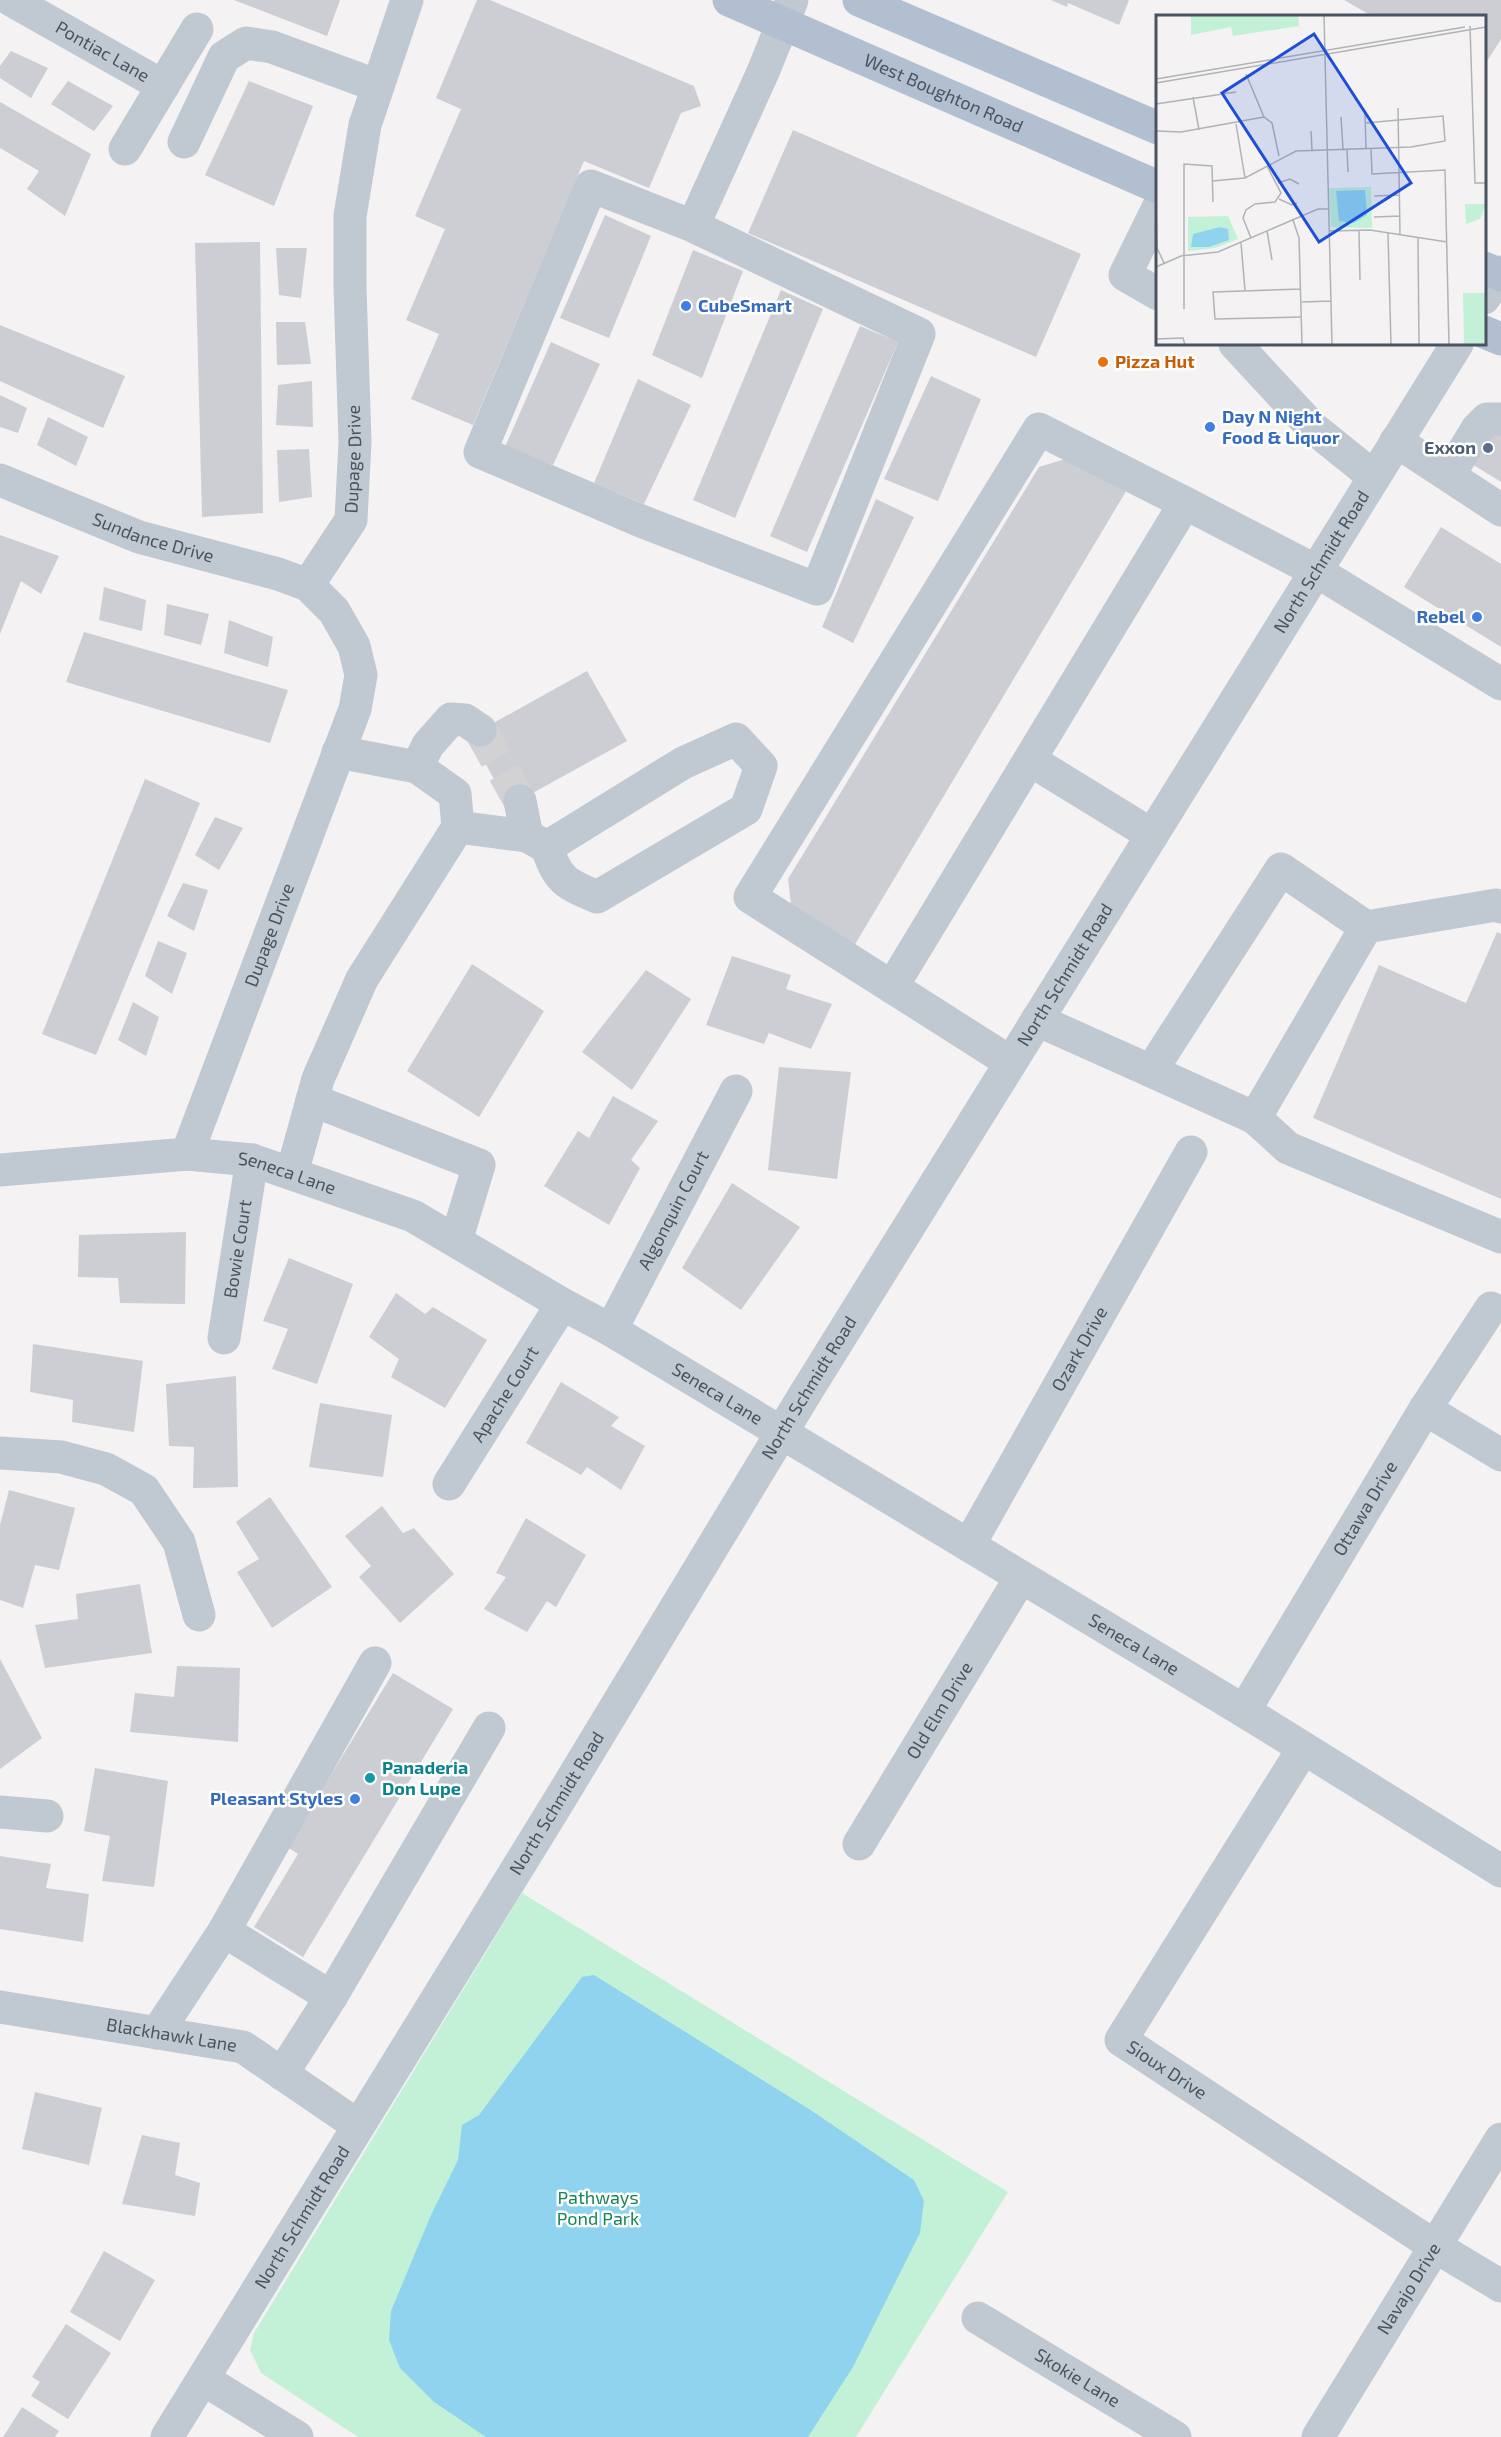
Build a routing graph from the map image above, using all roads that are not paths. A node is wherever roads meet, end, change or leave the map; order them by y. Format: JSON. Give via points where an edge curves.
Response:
{"nodes":[{"id":1,"x":10,"y":0,"type":"edge"},
{"id":2,"x":407,"y":0,"type":"edge"},
{"id":3,"x":729,"y":0,"type":"edge"},
{"id":4,"x":859,"y":0,"type":"edge"},
{"id":5,"x":787,"y":11,"type":"edge"},
{"id":6,"x":197,"y":29,"type":"dead end"},
{"id":7,"x":163,"y":86,"type":"junction"},
{"id":8,"x":378,"y":86,"type":"junction"},
{"id":9,"x":1156,"y":127,"type":"edge"},
{"id":10,"x":184,"y":142,"type":"dead end"},
{"id":11,"x":125,"y":149,"type":"dead end"},
{"id":12,"x":1156,"y":186,"type":"edge"},
{"id":13,"x":1156,"y":212,"type":"edge"},
{"id":14,"x":693,"y":226,"type":"junction"},
{"id":15,"x":1156,"y":293,"type":"edge"},
{"id":16,"x":1486,"y":332,"type":"edge"},
{"id":17,"x":1501,"y":339,"type":"edge"},
{"id":18,"x":1237,"y":345,"type":"edge"},
{"id":19,"x":1456,"y":345,"type":"edge"},
{"id":20,"x":1501,"y":419,"type":"edge"},
{"id":21,"x":1396,"y":441,"type":"junction"},
{"id":22,"x":1449,"y":475,"type":"junction"},
{"id":23,"x":1374,"y":477,"type":"junction"},
{"id":24,"x":0,"y":480,"type":"edge"},
{"id":25,"x":1185,"y":503,"type":"junction"},
{"id":26,"x":1501,"y":510,"type":"edge"},
{"id":27,"x":1316,"y":571,"type":"junction"},
{"id":28,"x":308,"y":585,"type":"junction"},
{"id":29,"x":1501,"y":684,"type":"edge"},
{"id":30,"x":480,"y":730,"type":"tunnel mouth"},
{"id":31,"x":338,"y":752,"type":"junction"},
{"id":32,"x":1030,"y":760,"type":"junction"},
{"id":33,"x":417,"y":767,"type":"junction"},
{"id":34,"x":520,"y":801,"type":"tunnel mouth"},
{"id":35,"x":458,"y":827,"type":"junction"},
{"id":36,"x":1152,"y":835,"type":"junction"},
{"id":37,"x":537,"y":841,"type":"junction"},
{"id":38,"x":1499,"y":901,"type":"edge"},
{"id":39,"x":1366,"y":927,"type":"junction"},
{"id":40,"x":892,"y":987,"type":"junction"},
{"id":41,"x":1037,"y":1020,"type":"junction"},
{"id":42,"x":1010,"y":1062,"type":"junction"},
{"id":43,"x":1151,"y":1071,"type":"junction"},
{"id":44,"x":736,"y":1091,"type":"dead end"},
{"id":45,"x":312,"y":1100,"type":"junction"},
{"id":46,"x":1255,"y":1118,"type":"junction"},
{"id":47,"x":1191,"y":1152,"type":"dead end"},
{"id":48,"x":187,"y":1154,"type":"junction"},
{"id":49,"x":252,"y":1160,"type":"junction"},
{"id":50,"x":0,"y":1170,"type":"edge"},
{"id":51,"x":292,"y":1173,"type":"junction"},
{"id":52,"x":1501,"y":1237,"type":"edge"},
{"id":53,"x":456,"y":1241,"type":"junction"},
{"id":54,"x":561,"y":1304,"type":"junction"},
{"id":55,"x":1491,"y":1308,"type":"dead end"},
{"id":56,"x":611,"y":1330,"type":"junction"},
{"id":57,"x":224,"y":1338,"type":"dead end"},
{"id":58,"x":1425,"y":1409,"type":"junction"},
{"id":59,"x":780,"y":1433,"type":"junction"},
{"id":60,"x":0,"y":1453,"type":"edge"},
{"id":61,"x":1501,"y":1455,"type":"edge"},
{"id":62,"x":448,"y":1484,"type":"dead end"},
{"id":63,"x":969,"y":1545,"type":"junction"},
{"id":64,"x":1021,"y":1577,"type":"junction"},
{"id":65,"x":199,"y":1615,"type":"dead end"},
{"id":66,"x":375,"y":1663,"type":"dead end"},
{"id":67,"x":1244,"y":1711,"type":"junction"},
{"id":68,"x":489,"y":1728,"type":"dead end"},
{"id":69,"x":1303,"y":1749,"type":"junction"},
{"id":70,"x":0,"y":1812,"type":"edge"},
{"id":71,"x":47,"y":1816,"type":"dead end"},
{"id":72,"x":859,"y":1844,"type":"dead end"},
{"id":73,"x":1501,"y":1871,"type":"edge"},
{"id":74,"x":224,"y":1931,"type":"junction"},
{"id":75,"x":331,"y":1996,"type":"junction"},
{"id":76,"x":0,"y":2007,"type":"edge"},
{"id":77,"x":157,"y":2033,"type":"junction"},
{"id":78,"x":282,"y":2074,"type":"junction"},
{"id":79,"x":357,"y":2125,"type":"junction"},
{"id":80,"x":1501,"y":2139,"type":"edge"},
{"id":81,"x":1436,"y":2247,"type":"junction"},
{"id":82,"x":1501,"y":2286,"type":"edge"},
{"id":83,"x":978,"y":2318,"type":"dead end"},
{"id":84,"x":203,"y":2379,"type":"junction"},
{"id":85,"x":167,"y":2437,"type":"edge"},
{"id":86,"x":297,"y":2437,"type":"edge"},
{"id":87,"x":1175,"y":2437,"type":"edge"},
{"id":88,"x":1318,"y":2437,"type":"edge"}],
"edges":[{"from":1,"to":7,"type":"street","name":"Pontiac Lane"},
{"from":2,"to":8,"type":"street","name":"Dupage Drive"},
{"from":3,"to":5,"type":"main road","name":"West Boughton Road"},
{"from":4,"to":9,"type":"main road"},
{"from":5,"to":12,"type":"main road","name":"West Boughton Road"},
{"from":5,"to":14,"type":"street","via":[[764,72]]},
{"from":6,"to":7,"type":"street"},
{"from":7,"to":11,"type":"street"},
{"from":8,"to":10,"type":"street","via":[[272,47],[246,43],[224,57]]},
{"from":8,"to":28,"type":"street","name":"Dupage Drive","via":[[365,125],[350,216],[356,442],[351,520]]},
{"from":13,"to":15,"type":"street","via":[[1125,275]]},
{"from":14,"to":14,"type":"street","via":[[591,186],[480,452],[641,521],[817,589],[919,334]]},
{"from":16,"to":17,"type":"main road"},
{"from":18,"to":23,"type":"street","via":[[1312,427]]},
{"from":19,"to":21,"type":"street","name":"North Schmidt Road"},
{"from":20,"to":22,"type":"street","via":[[1487,419],[1477,429]]},
{"from":21,"to":22,"type":"street"},
{"from":21,"to":23,"type":"street","name":"North Schmidt Road"},
{"from":22,"to":26,"type":"street"},
{"from":23,"to":27,"type":"street","name":"North Schmidt Road"},
{"from":24,"to":28,"type":"street","name":"Sundance Drive","via":[[139,537]]},
{"from":25,"to":27,"type":"street"},
{"from":25,"to":32,"type":"street"},
{"from":25,"to":40,"type":"street","via":[[1038,429],[756,887],[750,897]]},
{"from":27,"to":29,"type":"street"},
{"from":27,"to":36,"type":"street","name":"North Schmidt Road"},
{"from":28,"to":31,"type":"street","name":"Dupage Drive","via":[[334,611],[354,646],[361,675],[355,709]]},
{"from":30,"to":33,"type":"street","via":[[465,720],[451,719],[428,745]]},
{"from":31,"to":33,"type":"street"},
{"from":31,"to":48,"type":"street","name":"Dupage Drive"},
{"from":32,"to":36,"type":"street"},
{"from":32,"to":40,"type":"street"},
{"from":33,"to":35,"type":"street","via":[[455,794]]},
{"from":34,"to":37,"type":"street"},
{"from":35,"to":37,"type":"street"},
{"from":35,"to":45,"type":"street","via":[[362,979]]},
{"from":36,"to":41,"type":"street","name":"North Schmidt Road"},
{"from":37,"to":37,"type":"street","via":[[736,739],[761,766],[746,809],[597,897],[568,885]]},
{"from":38,"to":39,"type":"street"},
{"from":39,"to":43,"type":"street","via":[[1281,870]]},
{"from":39,"to":46,"type":"street"},
{"from":40,"to":42,"type":"street"},
{"from":41,"to":42,"type":"street","name":"North Schmidt Road"},
{"from":41,"to":43,"type":"street"},
{"from":42,"to":59,"type":"street","name":"North Schmidt Road"},
{"from":43,"to":46,"type":"street"},
{"from":44,"to":56,"type":"street","name":"Algonquin Court"},
{"from":45,"to":51,"type":"street"},
{"from":45,"to":53,"type":"street","via":[[479,1165]]},
{"from":46,"to":52,"type":"street","via":[[1288,1149]]},
{"from":47,"to":63,"type":"street","name":"Ozark Drive"},
{"from":48,"to":49,"type":"street","name":"Seneca Lane"},
{"from":48,"to":50,"type":"street","name":"Seneca Lane"},
{"from":49,"to":51,"type":"street","name":"Seneca Lane"},
{"from":49,"to":57,"type":"street","name":"Bowie Court"},
{"from":51,"to":53,"type":"street","name":"Seneca Lane","via":[[413,1216]]},
{"from":53,"to":54,"type":"street","name":"Seneca Lane"},
{"from":54,"to":56,"type":"street","name":"Seneca Lane"},
{"from":54,"to":62,"type":"street","name":"Apache Court"},
{"from":55,"to":58,"type":"street","name":"Ottawa Drive"},
{"from":56,"to":59,"type":"street","name":"Seneca Lane"},
{"from":58,"to":61,"type":"street"},
{"from":58,"to":67,"type":"street","name":"Ottawa Drive"},
{"from":59,"to":63,"type":"street","name":"Seneca Lane"},
{"from":59,"to":79,"type":"street","name":"North Schmidt Road","via":[[560,1799]]},
{"from":60,"to":65,"type":"street","via":[[61,1457],[106,1469],[144,1490],[179,1542]]},
{"from":63,"to":64,"type":"street","name":"Seneca Lane"},
{"from":64,"to":67,"type":"street","name":"Seneca Lane"},
{"from":64,"to":72,"type":"street","name":"Old Elm Drive"},
{"from":66,"to":74,"type":"street"},
{"from":67,"to":69,"type":"street","name":"Seneca Lane"},
{"from":68,"to":75,"type":"street"},
{"from":69,"to":73,"type":"street","name":"Seneca Lane"},
{"from":69,"to":81,"type":"street","name":"Sioux Drive","via":[[1120,2040]]},
{"from":70,"to":71,"type":"street"},
{"from":74,"to":75,"type":"street"},
{"from":74,"to":77,"type":"street"},
{"from":75,"to":78,"type":"street"},
{"from":76,"to":77,"type":"street","name":"Blackhawk Lane"},
{"from":77,"to":78,"type":"street","name":"Blackhawk Lane","via":[[243,2047]]},
{"from":78,"to":79,"type":"street","name":"Blackhawk Lane"},
{"from":79,"to":84,"type":"street","name":"North Schmidt Road"},
{"from":80,"to":81,"type":"street","name":"Navajo Drive"},
{"from":81,"to":82,"type":"street","name":"Sioux Drive"},
{"from":81,"to":88,"type":"street","name":"Navajo Drive"},
{"from":83,"to":87,"type":"street","name":"Skokie Lane"},
{"from":84,"to":85,"type":"street","name":"North Schmidt Road"},
{"from":84,"to":86,"type":"street"}]}
